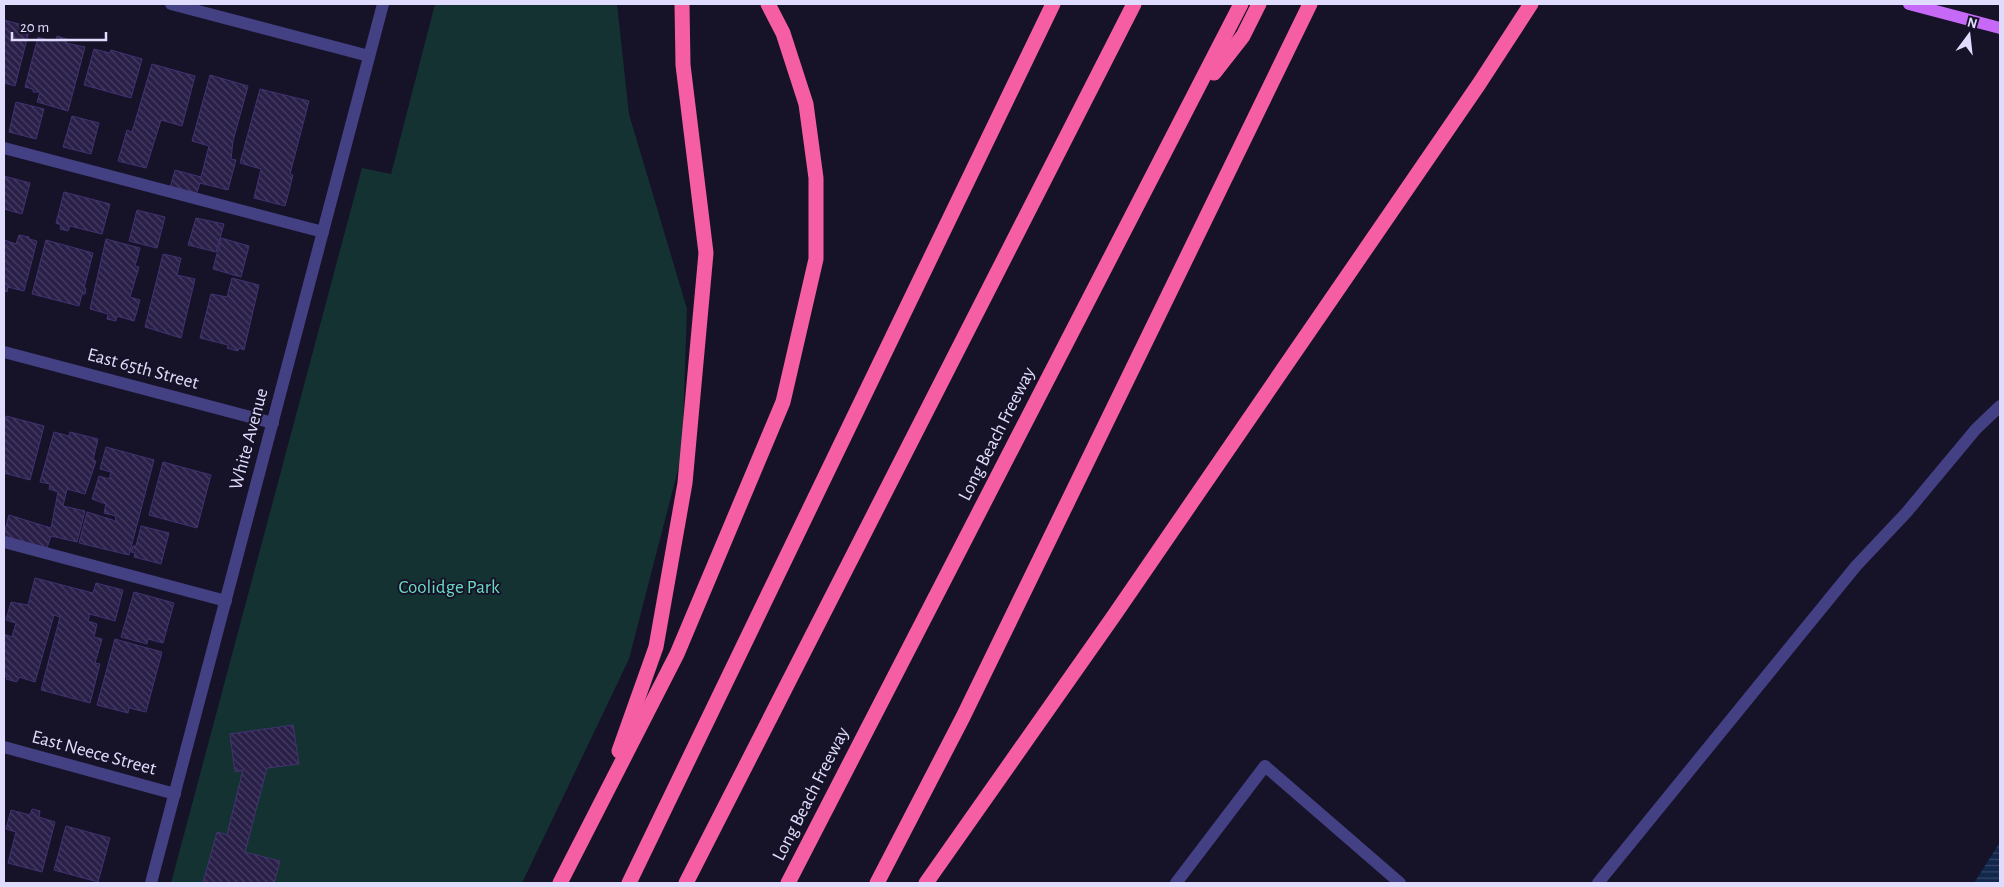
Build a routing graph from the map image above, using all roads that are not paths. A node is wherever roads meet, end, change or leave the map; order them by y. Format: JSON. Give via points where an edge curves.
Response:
{"nodes":[{"id":1,"x":171,"y":4,"type":"edge"},
{"id":2,"x":383,"y":4,"type":"edge"},
{"id":3,"x":682,"y":4,"type":"edge"},
{"id":4,"x":768,"y":4,"type":"edge"},
{"id":5,"x":1053,"y":4,"type":"edge"},
{"id":6,"x":1134,"y":4,"type":"edge"},
{"id":7,"x":1241,"y":4,"type":"edge"},
{"id":8,"x":1259,"y":4,"type":"edge"},
{"id":9,"x":1310,"y":4,"type":"edge"},
{"id":10,"x":1531,"y":4,"type":"edge"},
{"id":11,"x":1909,"y":4,"type":"edge"},
{"id":12,"x":2000,"y":28,"type":"edge"},
{"id":13,"x":369,"y":56,"type":"junction"},
{"id":14,"x":1194,"y":100,"type":"junction"},
{"id":15,"x":4,"y":148,"type":"edge"},
{"id":16,"x":323,"y":232,"type":"junction"},
{"id":17,"x":4,"y":352,"type":"edge"},
{"id":18,"x":2000,"y":406,"type":"edge"},
{"id":19,"x":273,"y":423,"type":"junction"},
{"id":20,"x":4,"y":542,"type":"edge"},
{"id":21,"x":226,"y":601,"type":"junction"},
{"id":22,"x":4,"y":747,"type":"edge"},
{"id":23,"x":175,"y":794,"type":"junction"},
{"id":24,"x":598,"y":808,"type":"junction"},
{"id":25,"x":151,"y":883,"type":"edge"},
{"id":26,"x":560,"y":883,"type":"edge"},
{"id":27,"x":629,"y":883,"type":"edge"},
{"id":28,"x":686,"y":883,"type":"edge"},
{"id":29,"x":788,"y":883,"type":"edge"},
{"id":30,"x":877,"y":883,"type":"edge"},
{"id":31,"x":926,"y":883,"type":"edge"},
{"id":32,"x":1176,"y":883,"type":"edge"},
{"id":33,"x":1400,"y":883,"type":"edge"},
{"id":34,"x":1598,"y":883,"type":"edge"}],
"edges":[{"from":1,"to":13,"type":"street"},
{"from":2,"to":13,"type":"street","name":"White Avenue"},
{"from":3,"to":24,"type":"highway","via":[[683,65],[706,253],[685,483],[656,647]]},
{"from":4,"to":24,"type":"highway","via":[[783,33],[806,104],[816,178],[816,259],[783,402],[677,654]]},
{"from":5,"to":27,"type":"highway"},
{"from":6,"to":28,"type":"highway"},
{"from":7,"to":14,"type":"highway","name":"Long Beach Freeway"},
{"from":8,"to":14,"type":"highway","via":[[1243,36]]},
{"from":9,"to":30,"type":"highway","via":[[963,717]]},
{"from":10,"to":31,"type":"highway","via":[[1119,609]]},
{"from":11,"to":12,"type":"main road"},
{"from":13,"to":16,"type":"street","name":"White Avenue"},
{"from":14,"to":29,"type":"highway","name":"Long Beach Freeway"},
{"from":15,"to":16,"type":"street"},
{"from":16,"to":19,"type":"street","name":"White Avenue"},
{"from":17,"to":19,"type":"street","name":"East 65th Street"},
{"from":18,"to":34,"type":"street","via":[[1856,566]]},
{"from":19,"to":21,"type":"street","name":"White Avenue"},
{"from":20,"to":21,"type":"street"},
{"from":21,"to":23,"type":"street","name":"White Avenue"},
{"from":22,"to":23,"type":"street","name":"East Neece Street"},
{"from":23,"to":25,"type":"street","name":"White Avenue"},
{"from":24,"to":26,"type":"highway"},
{"from":32,"to":33,"type":"street","via":[[1265,766]]}]}
